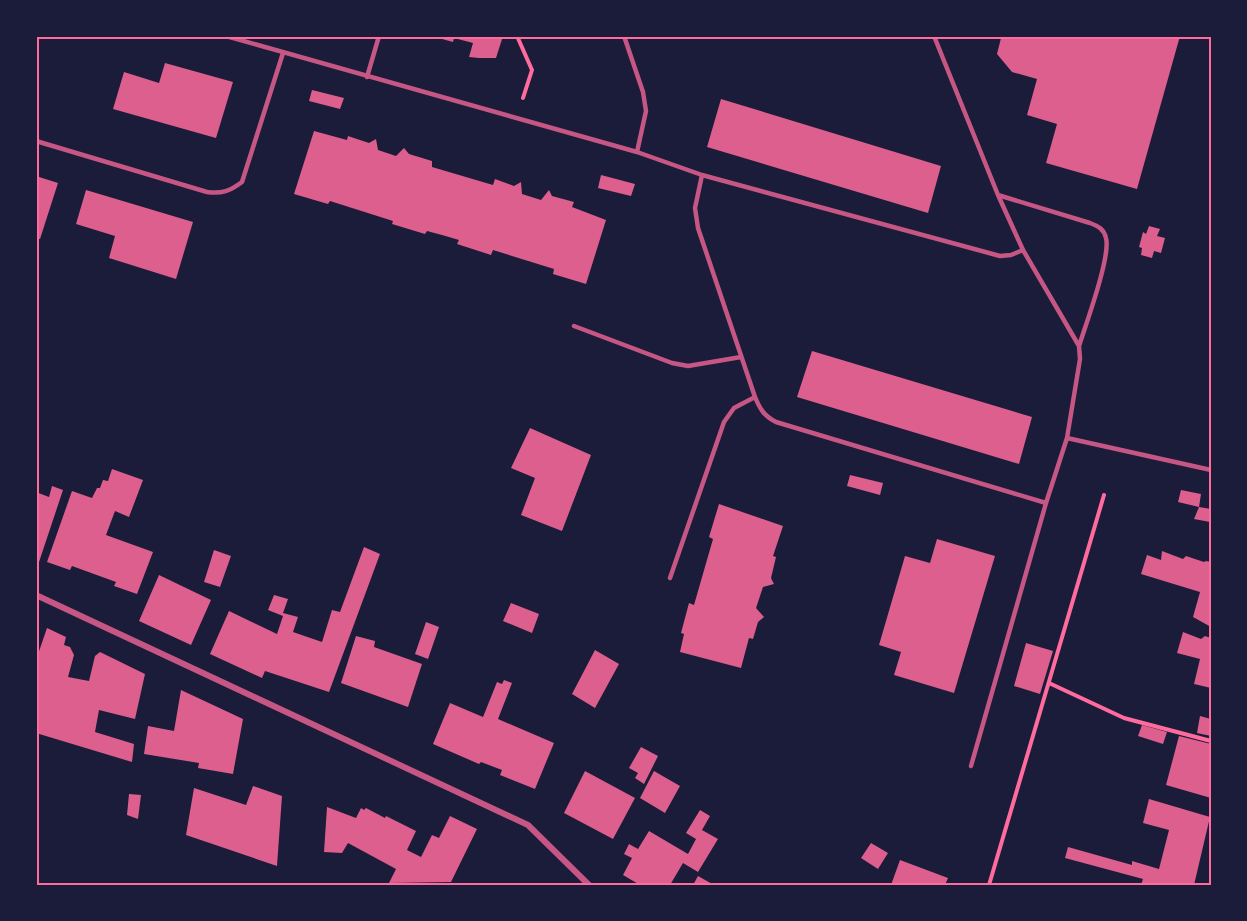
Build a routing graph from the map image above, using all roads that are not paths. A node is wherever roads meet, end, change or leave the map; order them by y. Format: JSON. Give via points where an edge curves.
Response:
{"nodes":[{"id":1,"x":226,"y":36,"type":"edge"},
{"id":2,"x":379,"y":36,"type":"edge"},
{"id":3,"x":624,"y":36,"type":"edge"},
{"id":4,"x":934,"y":36,"type":"edge"},
{"id":5,"x":283,"y":53,"type":"junction"},
{"id":6,"x":367,"y":77,"type":"junction"},
{"id":7,"x":36,"y":141,"type":"edge"},
{"id":8,"x":637,"y":152,"type":"junction"},
{"id":9,"x":702,"y":175,"type":"junction"},
{"id":10,"x":998,"y":195,"type":"junction"},
{"id":11,"x":1023,"y":250,"type":"junction"},
{"id":12,"x":574,"y":326,"type":"dead end"},
{"id":13,"x":1079,"y":346,"type":"junction"},
{"id":14,"x":741,"y":357,"type":"junction"},
{"id":15,"x":755,"y":397,"type":"junction"},
{"id":16,"x":1067,"y":438,"type":"junction"},
{"id":17,"x":1211,"y":470,"type":"edge"},
{"id":18,"x":1046,"y":503,"type":"junction"},
{"id":19,"x":670,"y":578,"type":"dead end"},
{"id":20,"x":36,"y":595,"type":"edge"},
{"id":21,"x":971,"y":766,"type":"dead end"},
{"id":22,"x":589,"y":885,"type":"edge"}],
"edges":[{"from":1,"to":5,"type":"lane"},
{"from":2,"to":6,"type":"lane"},
{"from":3,"to":8,"type":"lane","via":[[646,111]]},
{"from":4,"to":10,"type":"lane"},
{"from":5,"to":6,"type":"lane"},
{"from":5,"to":7,"type":"lane","via":[[242,182],[231,190],[207,192]]},
{"from":6,"to":8,"type":"lane"},
{"from":8,"to":9,"type":"lane"},
{"from":9,"to":11,"type":"lane","via":[[1000,256]]},
{"from":9,"to":14,"type":"lane","via":[[695,208],[698,228]]},
{"from":10,"to":11,"type":"lane"},
{"from":10,"to":13,"type":"lane","via":[[1101,227],[1106,237],[1106,256]]},
{"from":11,"to":13,"type":"lane"},
{"from":12,"to":14,"type":"lane","via":[[687,366]]},
{"from":13,"to":16,"type":"lane"},
{"from":14,"to":15,"type":"lane"},
{"from":15,"to":18,"type":"lane","via":[[760,410],[776,422]]},
{"from":15,"to":19,"type":"lane","via":[[734,408],[724,422]]},
{"from":16,"to":17,"type":"lane"},
{"from":16,"to":18,"type":"lane"},
{"from":18,"to":21,"type":"lane"},
{"from":20,"to":22,"type":"street","via":[[528,825]]}]}
